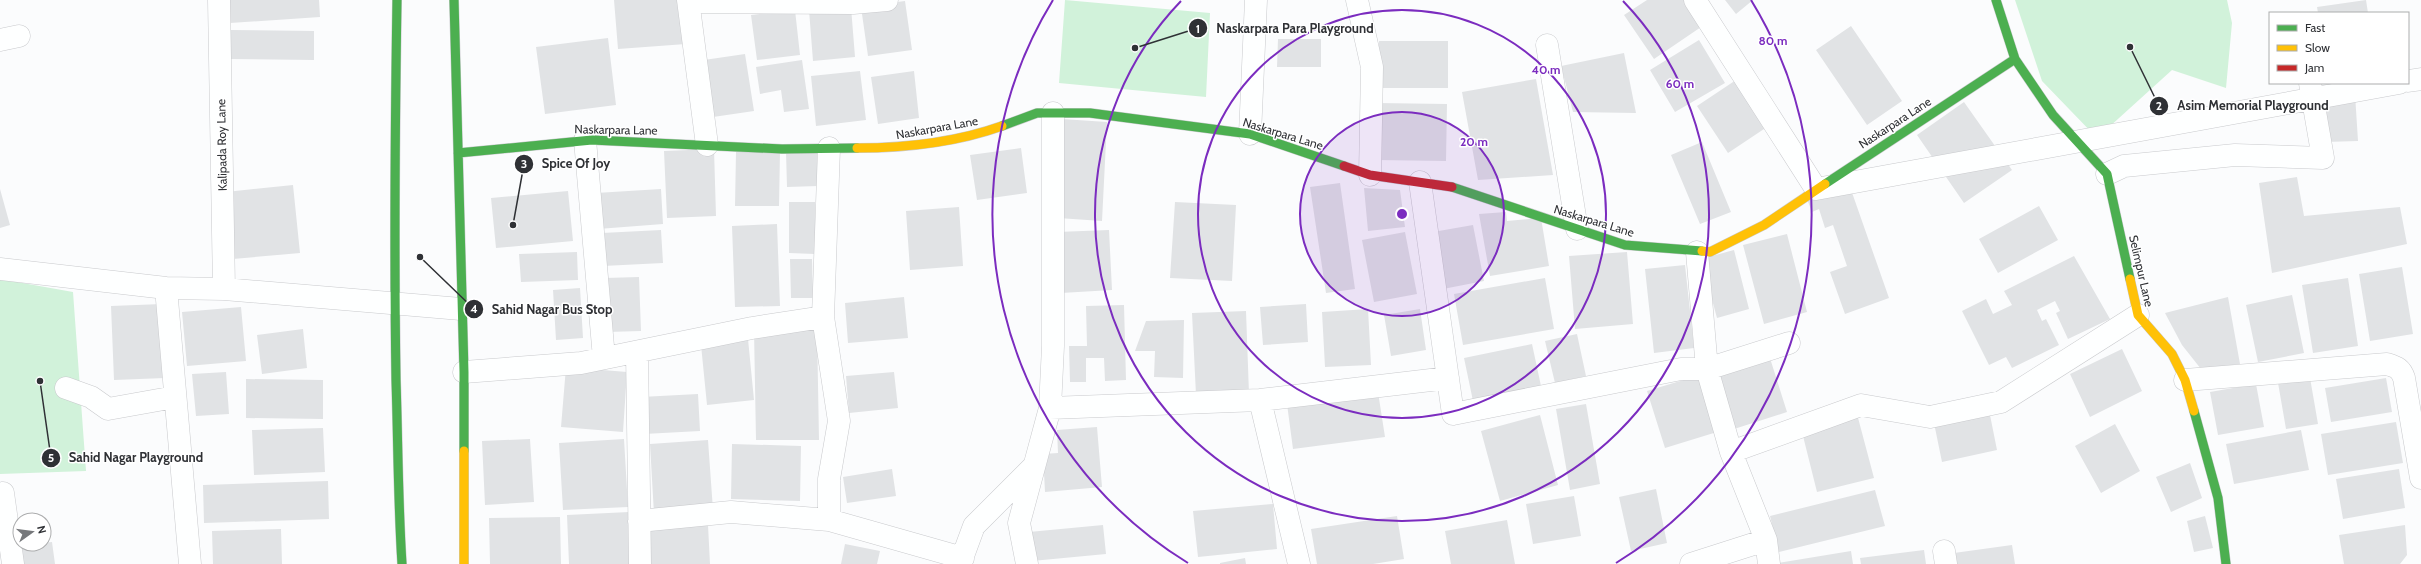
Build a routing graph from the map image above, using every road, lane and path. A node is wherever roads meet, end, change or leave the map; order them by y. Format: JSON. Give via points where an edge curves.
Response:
{"nodes":[{"id":1,"x":219,"y":0,"type":"edge"},
{"id":2,"x":397,"y":0,"type":"edge"},
{"id":3,"x":454,"y":0,"type":"edge"},
{"id":4,"x":887,"y":0,"type":"edge"},
{"id":5,"x":1256,"y":0,"type":"edge"},
{"id":6,"x":1357,"y":0,"type":"edge"},
{"id":7,"x":1695,"y":0,"type":"edge"},
{"id":8,"x":1996,"y":0,"type":"edge"},
{"id":9,"x":689,"y":1,"type":"edge"},
{"id":10,"x":853,"y":2,"type":"edge"},
{"id":11,"x":1547,"y":45,"type":"dead end"},
{"id":12,"x":2015,"y":59,"type":"junction"},
{"id":13,"x":2421,"y":79,"type":"edge"},
{"id":14,"x":2409,"y":81,"type":"edge"},
{"id":15,"x":2310,"y":84,"type":"edge"},
{"id":16,"x":2394,"y":84,"type":"edge"},
{"id":17,"x":1053,"y":113,"type":"junction"},
{"id":18,"x":1250,"y":134,"type":"junction"},
{"id":19,"x":585,"y":140,"type":"junction"},
{"id":20,"x":707,"y":145,"type":"junction"},
{"id":21,"x":829,"y":148,"type":"junction"},
{"id":22,"x":458,"y":152,"type":"junction"},
{"id":23,"x":2107,"y":174,"type":"junction"},
{"id":24,"x":1370,"y":175,"type":"junction"},
{"id":25,"x":1420,"y":182,"type":"junction"},
{"id":26,"x":1816,"y":189,"type":"junction"},
{"id":27,"x":1577,"y":228,"type":"junction"},
{"id":28,"x":1697,"y":252,"type":"junction"},
{"id":29,"x":0,"y":269,"type":"edge"},
{"id":30,"x":166,"y":288,"type":"junction"},
{"id":31,"x":224,"y":289,"type":"junction"},
{"id":32,"x":395,"y":304,"type":"junction"},
{"id":33,"x":461,"y":310,"type":"junction"},
{"id":34,"x":2138,"y":316,"type":"junction"},
{"id":35,"x":823,"y":317,"type":"junction"},
{"id":36,"x":1789,"y":343,"type":"dead end"},
{"id":37,"x":637,"y":352,"type":"junction"},
{"id":38,"x":604,"y":358,"type":"junction"},
{"id":39,"x":1707,"y":369,"type":"junction"},
{"id":40,"x":464,"y":372,"type":"junction"},
{"id":41,"x":1448,"y":378,"type":"junction"},
{"id":42,"x":2185,"y":380,"type":"junction"},
{"id":43,"x":66,"y":388,"type":"dead end"},
{"id":44,"x":175,"y":397,"type":"junction"},
{"id":45,"x":1260,"y":400,"type":"junction"},
{"id":46,"x":1050,"y":408,"type":"junction"},
{"id":47,"x":1731,"y":452,"type":"junction"},
{"id":48,"x":1034,"y":465,"type":"junction"},
{"id":49,"x":2421,"y":478,"type":"edge"},
{"id":50,"x":3,"y":492,"type":"dead end"},
{"id":51,"x":829,"y":520,"type":"junction"},
{"id":52,"x":639,"y":521,"type":"junction"},
{"id":53,"x":1766,"y":540,"type":"junction"},
{"id":54,"x":961,"y":561,"type":"edge"},
{"id":55,"x":13,"y":564,"type":"edge"},
{"id":56,"x":190,"y":564,"type":"edge"},
{"id":57,"x":402,"y":564,"type":"edge"},
{"id":58,"x":464,"y":564,"type":"edge"},
{"id":59,"x":640,"y":564,"type":"edge"},
{"id":60,"x":1027,"y":564,"type":"edge"},
{"id":61,"x":1299,"y":564,"type":"edge"},
{"id":62,"x":1691,"y":564,"type":"edge"},
{"id":63,"x":1769,"y":564,"type":"edge"},
{"id":64,"x":2226,"y":564,"type":"edge"}],
"edges":[{"from":1,"to":31,"type":"street","name":"Kalipada Roy Lane"},
{"from":2,"to":32,"type":"street"},
{"from":3,"to":22,"type":"street"},
{"from":4,"to":10,"type":"street"},
{"from":5,"to":18,"type":"street"},
{"from":6,"to":24,"type":"street","via":[[1372,67]]},
{"from":7,"to":26,"type":"street"},
{"from":8,"to":12,"type":"street"},
{"from":9,"to":10,"type":"street"},
{"from":9,"to":20,"type":"street"},
{"from":11,"to":27,"type":"street"},
{"from":12,"to":23,"type":"street","via":[[2053,115]]},
{"from":12,"to":26,"type":"street","name":"Naskarpara Lane"},
{"from":13,"to":14,"type":"street"},
{"from":15,"to":23,"type":"street","via":[[2323,158],[2235,155],[2124,166]]},
{"from":16,"to":26,"type":"street"},
{"from":17,"to":18,"type":"street","name":"Naskarpara Lane","via":[[1090,112]]},
{"from":17,"to":21,"type":"street","name":"Naskarpara Lane","via":[[1037,113],[976,135],[888,148]]},
{"from":17,"to":46,"type":"street","via":[[1053,346]]},
{"from":18,"to":24,"type":"street","name":"Naskarpara Lane"},
{"from":19,"to":20,"type":"street","name":"Naskarpara Lane"},
{"from":19,"to":22,"type":"street","name":"Naskarpara Lane"},
{"from":19,"to":38,"type":"street"},
{"from":20,"to":21,"type":"street","name":"Naskarpara Lane"},
{"from":21,"to":35,"type":"street"},
{"from":22,"to":33,"type":"street"},
{"from":23,"to":34,"type":"street","name":"Selimpur Lane"},
{"from":24,"to":25,"type":"street","name":"Naskarpara Lane"},
{"from":25,"to":27,"type":"street","name":"Naskarpara Lane","via":[[1466,190]]},
{"from":25,"to":41,"type":"street"},
{"from":26,"to":28,"type":"street","name":"Naskarpara Lane","via":[[1764,225],[1710,252]]},
{"from":27,"to":28,"type":"street","name":"Naskarpara Lane","via":[[1624,245]]},
{"from":28,"to":39,"type":"street"},
{"from":29,"to":30,"type":"street"},
{"from":30,"to":31,"type":"street"},
{"from":30,"to":44,"type":"street"},
{"from":31,"to":32,"type":"street"},
{"from":32,"to":33,"type":"street"},
{"from":32,"to":57,"type":"street"},
{"from":33,"to":40,"type":"street"},
{"from":34,"to":42,"type":"street","name":"Selimpur Lane","via":[[2172,354]]},
{"from":34,"to":47,"type":"street","via":[[2001,402],[1930,417],[1861,405]]},
{"from":35,"to":37,"type":"street","via":[[752,328]]},
{"from":35,"to":51,"type":"street","via":[[839,421],[828,479]]},
{"from":36,"to":39,"type":"street"},
{"from":37,"to":38,"type":"street"},
{"from":37,"to":52,"type":"street"},
{"from":38,"to":40,"type":"street","via":[[582,363]]},
{"from":39,"to":41,"type":"street","via":[[1681,370],[1453,414]]},
{"from":39,"to":47,"type":"street"},
{"from":40,"to":58,"type":"street"},
{"from":41,"to":45,"type":"street"},
{"from":42,"to":49,"type":"street","via":[[2387,364],[2396,366],[2402,371],[2404,378]]},
{"from":42,"to":64,"type":"street","name":"Selimpur Lane","via":[[2218,498]]},
{"from":43,"to":44,"type":"street","via":[[91,397],[108,409]]},
{"from":44,"to":56,"type":"street"},
{"from":45,"to":46,"type":"street"},
{"from":45,"to":61,"type":"street"},
{"from":46,"to":48,"type":"street"},
{"from":47,"to":53,"type":"street"},
{"from":48,"to":54,"type":"street","via":[[974,526]]},
{"from":48,"to":60,"type":"street","via":[[1019,523]]},
{"from":50,"to":55,"type":"street"},
{"from":51,"to":52,"type":"street","via":[[731,512]]},
{"from":51,"to":54,"type":"street"},
{"from":52,"to":59,"type":"street"},
{"from":53,"to":62,"type":"street"},
{"from":53,"to":63,"type":"street"}]}
